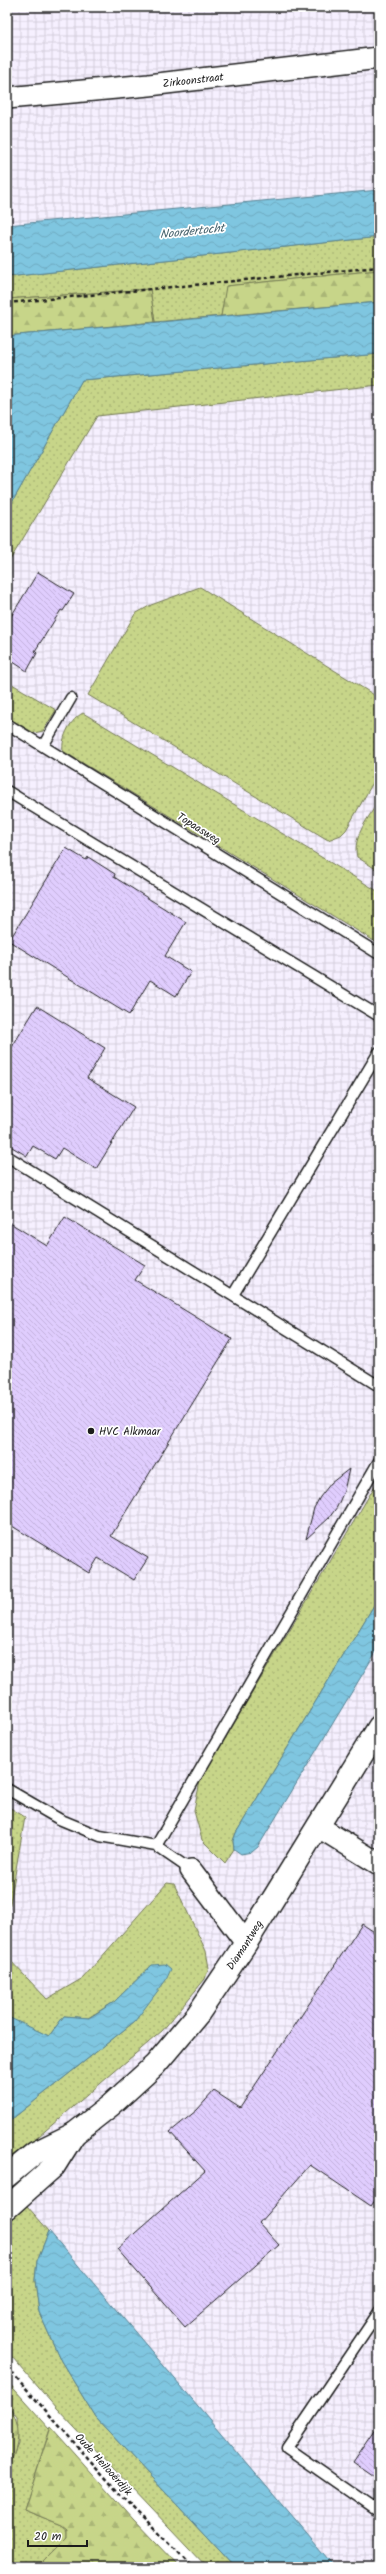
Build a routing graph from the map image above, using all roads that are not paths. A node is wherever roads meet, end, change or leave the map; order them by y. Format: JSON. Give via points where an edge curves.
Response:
{"nodes":[{"id":1,"x":379,"y":58,"type":"edge"},
{"id":2,"x":7,"y":98,"type":"edge"},
{"id":3,"x":71,"y":698,"type":"dead end"},
{"id":4,"x":7,"y":724,"type":"edge"},
{"id":5,"x":43,"y":746,"type":"junction"},
{"id":6,"x":7,"y":791,"type":"edge"},
{"id":7,"x":379,"y":954,"type":"edge"},
{"id":8,"x":379,"y":1016,"type":"edge"},
{"id":9,"x":379,"y":1052,"type":"edge"},
{"id":10,"x":7,"y":1156,"type":"edge"},
{"id":11,"x":232,"y":1295,"type":"junction"},
{"id":12,"x":377,"y":1381,"type":"edge"},
{"id":13,"x":379,"y":1461,"type":"edge"},
{"id":14,"x":379,"y":1727,"type":"edge"},
{"id":15,"x":7,"y":1789,"type":"edge"},
{"id":16,"x":319,"y":1827,"type":"junction"},
{"id":17,"x":156,"y":1846,"type":"junction"},
{"id":18,"x":379,"y":1864,"type":"edge"},
{"id":19,"x":192,"y":1870,"type":"joint"},
{"id":20,"x":246,"y":1943,"type":"junction"},
{"id":21,"x":74,"y":2134,"type":"junction"},
{"id":22,"x":7,"y":2176,"type":"edge"},
{"id":23,"x":7,"y":2208,"type":"edge"},
{"id":24,"x":379,"y":2312,"type":"edge"},
{"id":25,"x":379,"y":2512,"type":"edge"}],
"edges":[{"from":1,"to":2,"type":"street","name":"Zirkoonstraat","via":[[149,85]]},
{"from":3,"to":5,"type":"lane"},
{"from":4,"to":5,"type":"lane","name":"Topaasweg"},
{"from":5,"to":7,"type":"lane","name":"Topaasweg"},
{"from":6,"to":8,"type":"lane"},
{"from":9,"to":11,"type":"lane"},
{"from":10,"to":11,"type":"lane"},
{"from":11,"to":12,"type":"lane"},
{"from":13,"to":17,"type":"lane"},
{"from":14,"to":16,"type":"street","name":"Diamantweg"},
{"from":15,"to":17,"type":"lane","via":[[59,1819],[100,1836]]},
{"from":16,"to":18,"type":"street"},
{"from":16,"to":20,"type":"street","name":"Diamantweg"},
{"from":17,"to":19,"type":"lane"},
{"from":19,"to":20,"type":"street"},
{"from":20,"to":21,"type":"street","name":"Diamantweg","via":[[198,2014],[155,2065],[112,2105]]},
{"from":21,"to":22,"type":"street","name":"Diamantweg","via":[[35,2153]]},
{"from":21,"to":23,"type":"street","name":"Diamantweg","via":[[54,2166]]},
{"from":24,"to":25,"type":"lane","via":[[287,2448]]}]}
